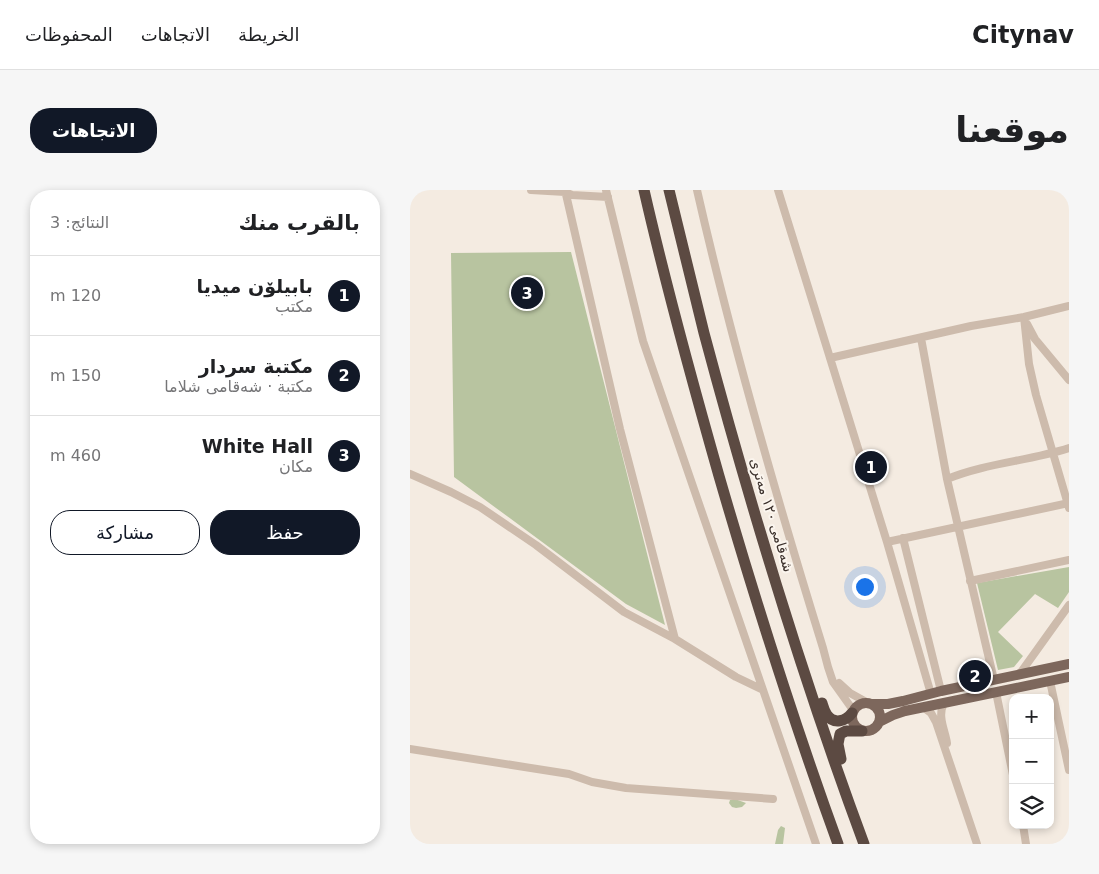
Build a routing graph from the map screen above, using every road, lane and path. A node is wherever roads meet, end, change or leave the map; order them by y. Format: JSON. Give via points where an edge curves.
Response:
{"nodes":[{"id":1,"x":531,"y":190,"type":"edge"},
{"id":2,"x":644,"y":190,"type":"edge"},
{"id":3,"x":669,"y":190,"type":"edge"},
{"id":4,"x":697,"y":190,"type":"edge"},
{"id":5,"x":778,"y":190,"type":"edge"},
{"id":6,"x":565,"y":191,"type":"edge"},
{"id":7,"x":607,"y":194,"type":"edge"},
{"id":8,"x":1069,"y":306,"type":"edge"},
{"id":9,"x":1024,"y":317,"type":"junction"},
{"id":10,"x":921,"y":338,"type":"junction"},
{"id":11,"x":830,"y":358,"type":"junction"},
{"id":12,"x":1069,"y":380,"type":"edge"},
{"id":13,"x":1069,"y":448,"type":"edge"},
{"id":14,"x":1054,"y":453,"type":"junction"},
{"id":15,"x":410,"y":474,"type":"edge"},
{"id":16,"x":946,"y":479,"type":"junction"},
{"id":17,"x":1069,"y":505,"type":"edge"},
{"id":18,"x":957,"y":527,"type":"junction"},
{"id":19,"x":903,"y":538,"type":"junction"},
{"id":20,"x":887,"y":542,"type":"junction"},
{"id":21,"x":1069,"y":560,"type":"edge"},
{"id":22,"x":970,"y":581,"type":"junction"},
{"id":23,"x":1069,"y":606,"type":"edge"},
{"id":24,"x":674,"y":639,"type":"junction"},
{"id":25,"x":823,"y":648,"type":"junction"},
{"id":26,"x":1069,"y":664,"type":"edge"},
{"id":27,"x":804,"y":670,"type":"junction"},
{"id":28,"x":1019,"y":675,"type":"junction"},
{"id":29,"x":1069,"y":677,"type":"edge"},
{"id":30,"x":994,"y":680,"type":"junction"},
{"id":31,"x":1050,"y":681,"type":"junction"},
{"id":32,"x":764,"y":690,"type":"junction"},
{"id":33,"x":936,"y":692,"type":"junction"},
{"id":34,"x":996,"y":692,"type":"junction"},
{"id":35,"x":870,"y":703,"type":"junction"},
{"id":36,"x":944,"y":703,"type":"junction"},
{"id":37,"x":922,"y":707,"type":"junction"},
{"id":38,"x":853,"y":711,"type":"junction"},
{"id":39,"x":880,"y":722,"type":"junction"},
{"id":40,"x":862,"y":731,"type":"junction"},
{"id":41,"x":410,"y":749,"type":"edge"},
{"id":42,"x":1009,"y":755,"type":"edge"},
{"id":43,"x":951,"y":765,"type":"junction"},
{"id":44,"x":1069,"y":770,"type":"edge"},
{"id":45,"x":772,"y":799,"type":"dead end"},
{"id":46,"x":849,"y":804,"type":"junction"},
{"id":47,"x":1024,"y":829,"type":"edge"},
{"id":48,"x":816,"y":844,"type":"edge"},
{"id":49,"x":838,"y":844,"type":"edge"},
{"id":50,"x":864,"y":844,"type":"edge"},
{"id":51,"x":977,"y":844,"type":"edge"},
{"id":52,"x":1026,"y":844,"type":"edge"}],
"edges":[{"from":1,"to":6,"type":"street"},
{"from":2,"to":49,"type":"highway","via":[[679,331],[734,526],[797,727]]},
{"from":3,"to":27,"type":"highway","name":"شەقامی ١٢٠ مەتری","via":[[755,516]]},
{"from":4,"to":25,"type":"street","via":[[749,397]]},
{"from":5,"to":11,"type":"street"},
{"from":6,"to":7,"type":"street"},
{"from":6,"to":24,"type":"street","via":[[620,429]]},
{"from":7,"to":32,"type":"street","via":[[643,341]]},
{"from":8,"to":9,"type":"street"},
{"from":9,"to":10,"type":"street"},
{"from":9,"to":12,"type":"street","via":[[1035,339]]},
{"from":9,"to":14,"type":"street","via":[[1029,364]]},
{"from":10,"to":11,"type":"street"},
{"from":10,"to":16,"type":"street"},
{"from":11,"to":20,"type":"street"},
{"from":13,"to":14,"type":"street"},
{"from":14,"to":16,"type":"street"},
{"from":14,"to":17,"type":"street"},
{"from":15,"to":24,"type":"street","via":[[480,506],[624,612]]},
{"from":16,"to":18,"type":"street"},
{"from":17,"to":18,"type":"street"},
{"from":18,"to":19,"type":"street"},
{"from":18,"to":22,"type":"street"},
{"from":19,"to":20,"type":"street"},
{"from":19,"to":33,"type":"street"},
{"from":20,"to":33,"type":"street"},
{"from":21,"to":22,"type":"street"},
{"from":22,"to":30,"type":"street"},
{"from":23,"to":28,"type":"street"},
{"from":24,"to":32,"type":"street"},
{"from":25,"to":35,"type":"street","via":[[838,682],[850,693]]},
{"from":25,"to":38,"type":"street","via":[[834,682]]},
{"from":26,"to":28,"type":"main road"},
{"from":27,"to":38,"type":"highway","via":[[829,718],[842,720]]},
{"from":27,"to":46,"type":"highway","name":"شەقامی ١٢٠ مەتری"},
{"from":28,"to":30,"type":"main road"},
{"from":29,"to":31,"type":"main road"},
{"from":30,"to":33,"type":"main road"},
{"from":31,"to":34,"type":"main road"},
{"from":31,"to":44,"type":"street"},
{"from":32,"to":48,"type":"street"},
{"from":33,"to":35,"type":"main road","via":[[888,704]]},
{"from":34,"to":36,"type":"main road"},
{"from":34,"to":42,"type":"street"},
{"from":35,"to":38,"type":"main road","via":[[860,704]]},
{"from":35,"to":39,"type":"main road","via":[[876,706]]},
{"from":36,"to":37,"type":"main road"},
{"from":36,"to":43,"type":"street","via":[[940,716]]},
{"from":37,"to":39,"type":"main road","via":[[899,712]]},
{"from":37,"to":43,"type":"street","via":[[934,718]]},
{"from":38,"to":40,"type":"main road","via":[[854,726]]},
{"from":39,"to":40,"type":"main road","via":[[870,731]]},
{"from":40,"to":46,"type":"highway","via":[[846,730],[838,741]]},
{"from":41,"to":45,"type":"street","via":[[569,774],[626,788]]},
{"from":43,"to":51,"type":"street"},
{"from":46,"to":50,"type":"highway","name":"شەقامی ١٢٠ مەتری"},
{"from":47,"to":52,"type":"street"}]}
